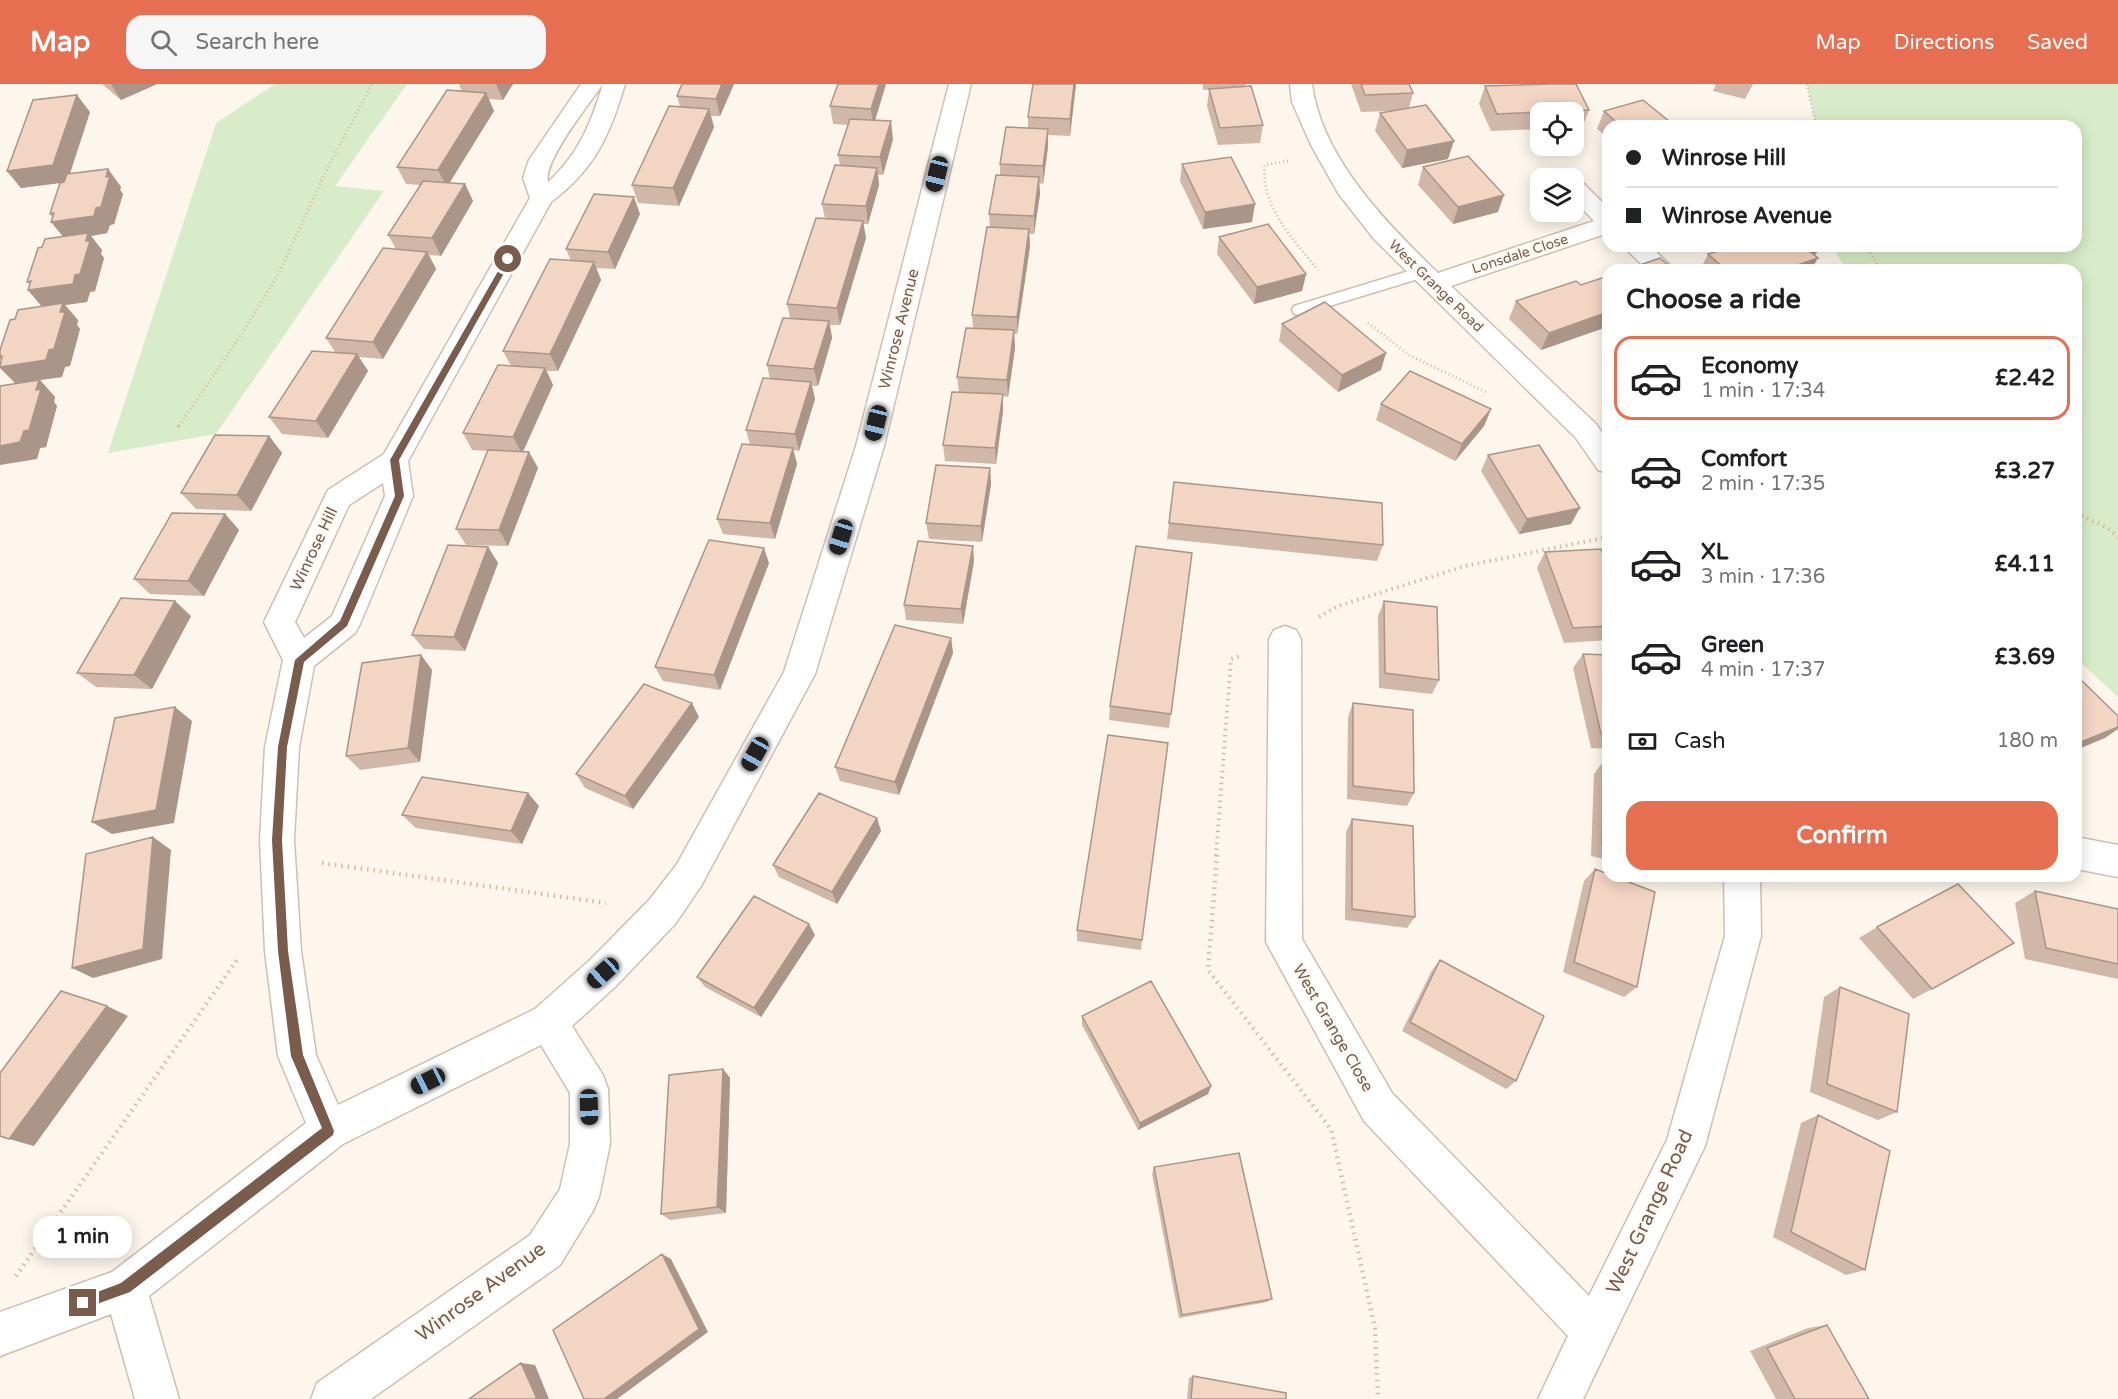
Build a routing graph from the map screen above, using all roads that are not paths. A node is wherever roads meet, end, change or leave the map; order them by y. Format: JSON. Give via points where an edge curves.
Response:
{"nodes":[{"id":1,"x":592,"y":84,"type":"edge"},
{"id":2,"x":614,"y":84,"type":"edge"},
{"id":3,"x":960,"y":84,"type":"edge"},
{"id":4,"x":1301,"y":84,"type":"edge"},
{"id":5,"x":542,"y":198,"type":"junction"},
{"id":6,"x":1584,"y":199,"type":"edge"},
{"id":7,"x":1602,"y":218,"type":"edge"},
{"id":8,"x":1602,"y":226,"type":"edge"},
{"id":9,"x":1642,"y":252,"type":"edge"},
{"id":10,"x":1655,"y":264,"type":"edge"},
{"id":11,"x":1427,"y":277,"type":"junction"},
{"id":12,"x":1300,"y":310,"type":"dead end"},
{"id":13,"x":1602,"y":454,"type":"edge"},
{"id":14,"x":394,"y":460,"type":"junction"},
{"id":15,"x":1285,"y":639,"type":"road end"},
{"id":16,"x":299,"y":660,"type":"junction"},
{"id":17,"x":2082,"y":854,"type":"edge"},
{"id":18,"x":2118,"y":861,"type":"edge"},
{"id":19,"x":1742,"y":882,"type":"edge"},
{"id":20,"x":548,"y":1022,"type":"junction"},
{"id":21,"x":329,"y":1131,"type":"junction"},
{"id":22,"x":125,"y":1288,"type":"junction"},
{"id":23,"x":1594,"y":1332,"type":"junction"},
{"id":24,"x":0,"y":1334,"type":"edge"},
{"id":25,"x":157,"y":1399,"type":"edge"},
{"id":26,"x":333,"y":1399,"type":"edge"},
{"id":27,"x":1560,"y":1399,"type":"edge"}],
"edges":[{"from":1,"to":5,"type":"street","via":[[541,160],[536,178]]},
{"from":2,"to":5,"type":"street","name":"Winrose Hill","via":[[601,126],[581,164]]},
{"from":3,"to":20,"type":"street","name":"Winrose Avenue","via":[[870,446],[799,674],[689,874],[663,910],[603,973]]},
{"from":4,"to":11,"type":"street","name":"West Grange Road","via":[[1303,102],[1346,188],[1383,234]]},
{"from":5,"to":14,"type":"street","name":"Winrose Hill"},
{"from":6,"to":7,"type":"street","name":"Lonsdale Close"},
{"from":8,"to":11,"type":"street","name":"Lonsdale Close"},
{"from":9,"to":10,"type":"street"},
{"from":11,"to":12,"type":"lane"},
{"from":11,"to":13,"type":"street","name":"West Grange Road","via":[[1586,431]]},
{"from":14,"to":16,"type":"street","via":[[399,496],[344,624]]},
{"from":14,"to":16,"type":"street","name":"Winrose Hill","via":[[338,498],[279,622]]},
{"from":15,"to":23,"type":"street","name":"West Grange Close","via":[[1284,942],[1378,1107]]},
{"from":16,"to":21,"type":"street","via":[[282,747],[278,857],[283,951],[297,1056]]},
{"from":17,"to":18,"type":"street"},
{"from":19,"to":23,"type":"street","name":"West Grange Road","via":[[1743,936],[1685,1146]]},
{"from":20,"to":21,"type":"street","name":"Winrose Avenue"},
{"from":20,"to":26,"type":"street","name":"Winrose Avenue","via":[[589,1089],[590,1144],[579,1197],[545,1250]]},
{"from":21,"to":22,"type":"street","name":"Winrose Avenue"},
{"from":22,"to":24,"type":"street","name":"Winrose Avenue"},
{"from":22,"to":25,"type":"street"},
{"from":23,"to":27,"type":"street","name":"West Grange Road"}]}
